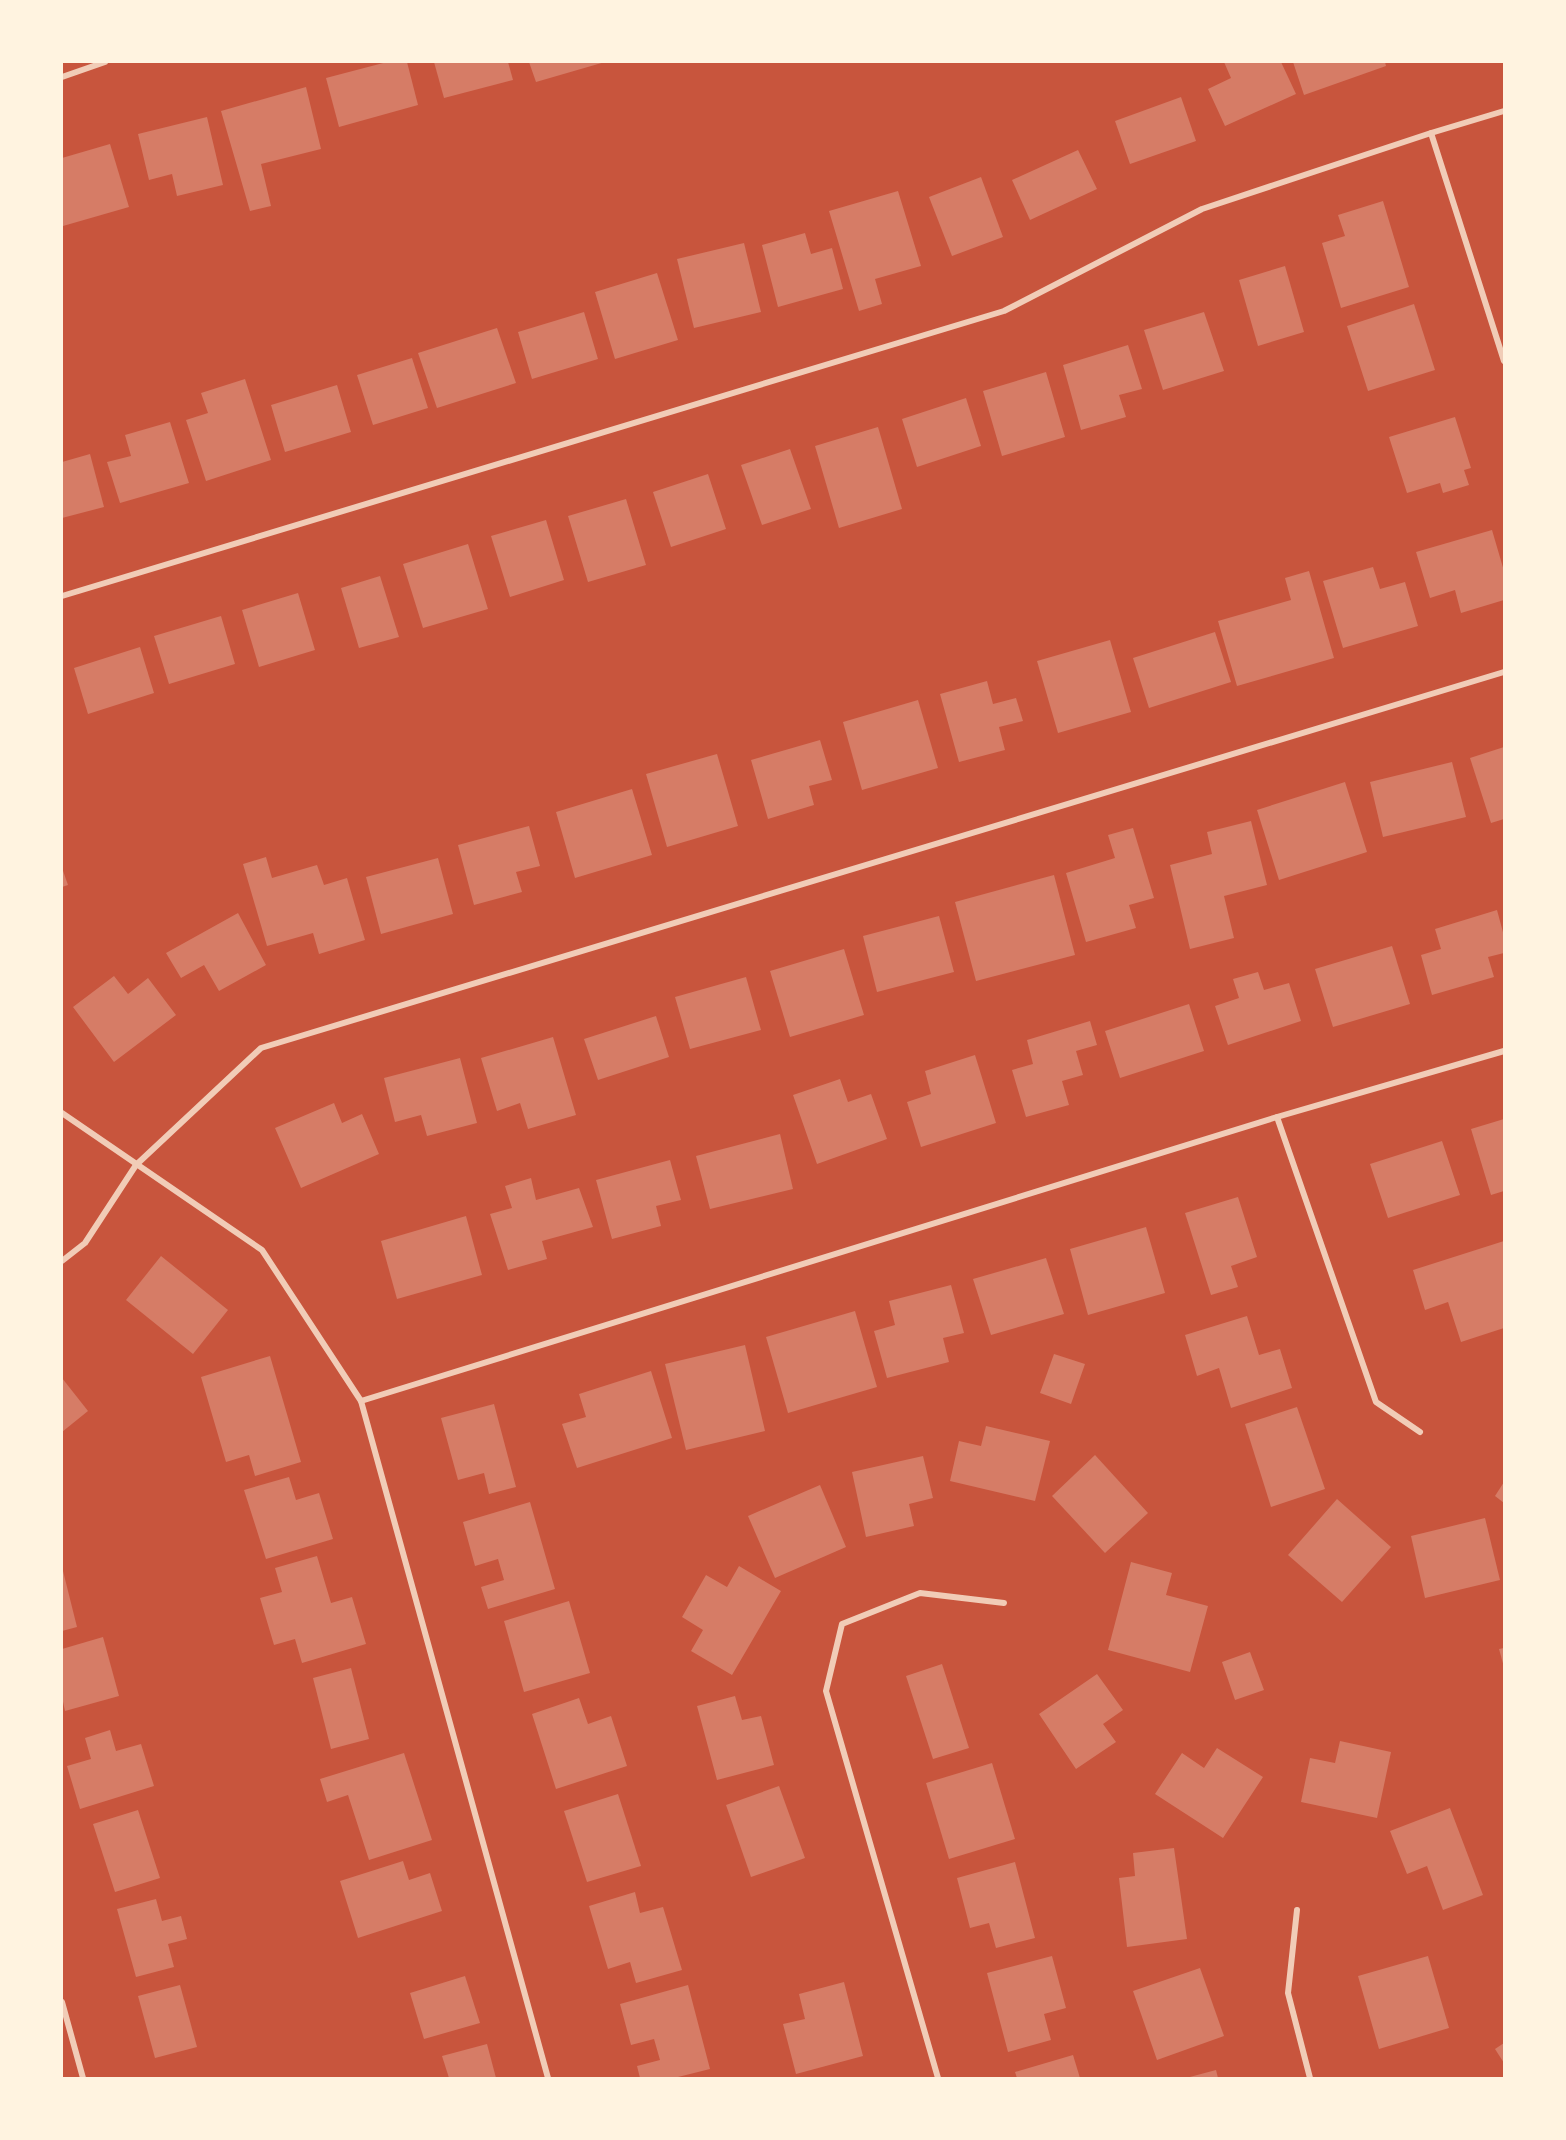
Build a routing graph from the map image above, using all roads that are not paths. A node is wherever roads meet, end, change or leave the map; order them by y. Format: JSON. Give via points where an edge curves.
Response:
{"nodes":[{"id":1,"x":105,"y":62,"type":"edge"},
{"id":2,"x":94,"y":63,"type":"edge"},
{"id":3,"x":62,"y":78,"type":"edge"},
{"id":4,"x":1504,"y":111,"type":"edge"},
{"id":5,"x":1431,"y":133,"type":"junction"},
{"id":6,"x":1504,"y":361,"type":"edge"},
{"id":7,"x":62,"y":596,"type":"edge"},
{"id":8,"x":1504,"y":672,"type":"edge"},
{"id":9,"x":1504,"y":1051,"type":"edge"},
{"id":10,"x":62,"y":1113,"type":"edge"},
{"id":11,"x":1277,"y":1117,"type":"junction"},
{"id":12,"x":136,"y":1165,"type":"junction"},
{"id":13,"x":62,"y":1261,"type":"edge"},
{"id":14,"x":361,"y":1401,"type":"junction"},
{"id":15,"x":1420,"y":1432,"type":"dead end"},
{"id":16,"x":1005,"y":1604,"type":"dead end"},
{"id":17,"x":1297,"y":1910,"type":"dead end"},
{"id":18,"x":62,"y":2002,"type":"edge"},
{"id":19,"x":83,"y":2079,"type":"edge"},
{"id":20,"x":548,"y":2079,"type":"edge"},
{"id":21,"x":938,"y":2079,"type":"edge"},
{"id":22,"x":1310,"y":2079,"type":"edge"}],
"edges":[{"from":1,"to":2,"type":"street"},
{"from":2,"to":3,"type":"street"},
{"from":4,"to":5,"type":"street"},
{"from":5,"to":6,"type":"street"},
{"from":5,"to":7,"type":"street","via":[[1202,209],[1004,311]]},
{"from":8,"to":12,"type":"street","via":[[261,1048]]},
{"from":9,"to":11,"type":"street"},
{"from":10,"to":12,"type":"street"},
{"from":11,"to":14,"type":"street"},
{"from":11,"to":15,"type":"street","via":[[1377,1402]]},
{"from":12,"to":13,"type":"street","via":[[85,1243]]},
{"from":12,"to":14,"type":"street","via":[[262,1250]]},
{"from":14,"to":20,"type":"street"},
{"from":16,"to":21,"type":"street","via":[[920,1593],[843,1624],[826,1691]]},
{"from":17,"to":22,"type":"street","via":[[1288,1994]]},
{"from":18,"to":19,"type":"street"}]}
